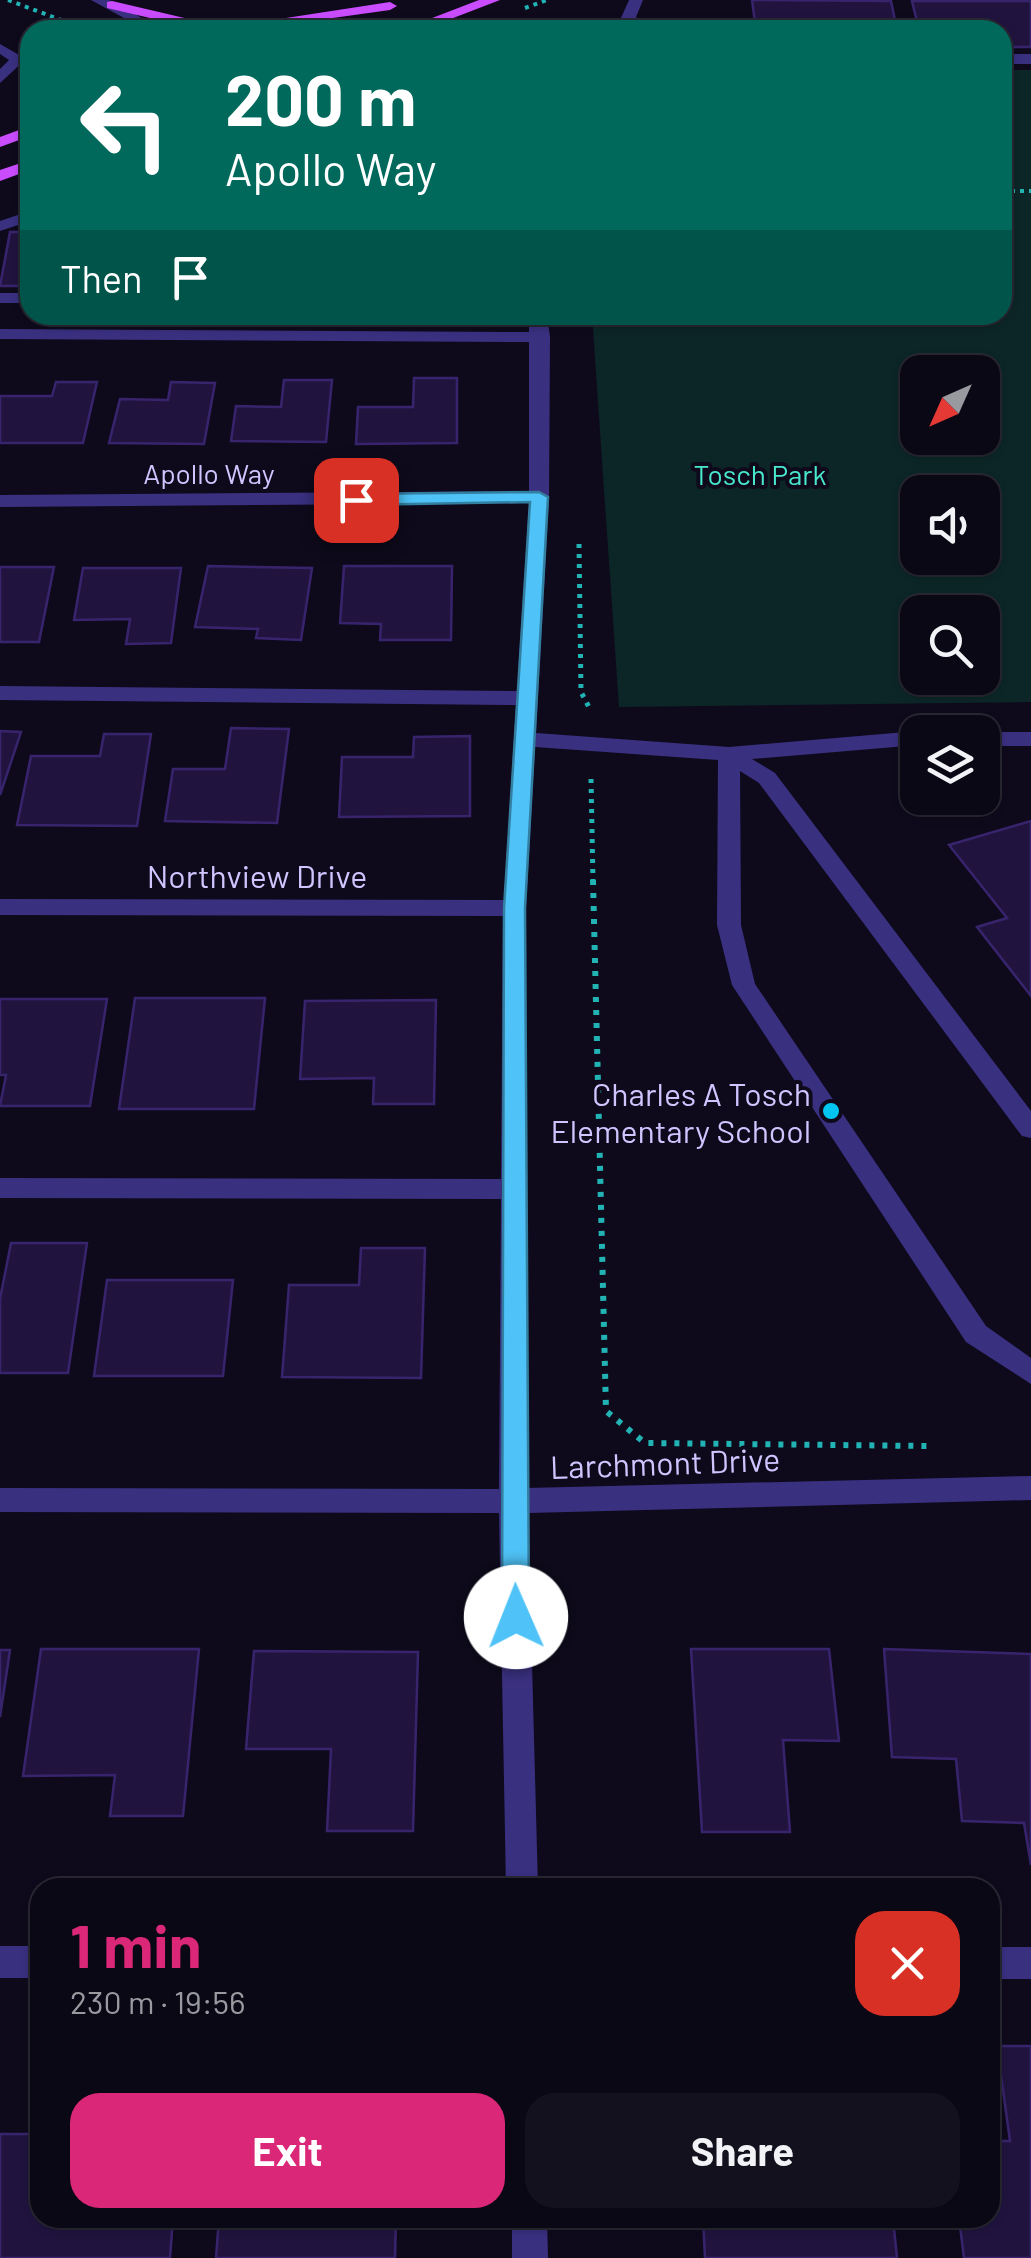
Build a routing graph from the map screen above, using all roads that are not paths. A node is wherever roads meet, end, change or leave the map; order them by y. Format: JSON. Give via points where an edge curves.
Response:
{"nodes":[{"id":1,"x":407,"y":0,"type":"edge"},
{"id":2,"x":492,"y":0,"type":"edge"},
{"id":3,"x":105,"y":2,"type":"edge"},
{"id":4,"x":390,"y":6,"type":"junction"},
{"id":5,"x":138,"y":20,"type":"edge"},
{"id":6,"x":177,"y":20,"type":"edge"},
{"id":7,"x":299,"y":20,"type":"edge"},
{"id":8,"x":349,"y":20,"type":"edge"},
{"id":9,"x":441,"y":20,"type":"edge"},
{"id":10,"x":0,"y":48,"type":"edge"},
{"id":11,"x":0,"y":78,"type":"edge"},
{"id":12,"x":540,"y":326,"type":"edge"},
{"id":13,"x":0,"y":334,"type":"edge"},
{"id":14,"x":539,"y":497,"type":"junction"},
{"id":15,"x":0,"y":501,"type":"edge"},
{"id":16,"x":0,"y":693,"type":"edge"},
{"id":17,"x":528,"y":698,"type":"junction"},
{"id":18,"x":525,"y":739,"type":"junction"},
{"id":19,"x":1000,"y":739,"type":"edge"},
{"id":20,"x":1031,"y":739,"type":"edge"},
{"id":21,"x":900,"y":740,"type":"edge"},
{"id":22,"x":729,"y":754,"type":"junction"},
{"id":23,"x":0,"y":907,"type":"edge"},
{"id":24,"x":515,"y":908,"type":"junction"},
{"id":25,"x":1031,"y":1129,"type":"edge"},
{"id":26,"x":0,"y":1188,"type":"edge"},
{"id":27,"x":514,"y":1189,"type":"junction"},
{"id":28,"x":1031,"y":1374,"type":"edge"},
{"id":29,"x":1031,"y":1488,"type":"edge"},
{"id":30,"x":0,"y":1500,"type":"edge"},
{"id":31,"x":513,"y":1502,"type":"junction"},
{"id":32,"x":522,"y":1878,"type":"edge"},
{"id":33,"x":0,"y":1962,"type":"edge"},
{"id":34,"x":30,"y":1962,"type":"edge"},
{"id":35,"x":1000,"y":1963,"type":"edge"},
{"id":36,"x":1031,"y":1963,"type":"edge"},
{"id":37,"x":530,"y":2228,"type":"edge"},
{"id":38,"x":530,"y":2258,"type":"edge"}],
"edges":[{"from":1,"to":4,"type":"main road"},
{"from":2,"to":9,"type":"main road"},
{"from":3,"to":5,"type":"street"},
{"from":3,"to":6,"type":"main road"},
{"from":4,"to":7,"type":"main road"},
{"from":4,"to":8,"type":"main road"},
{"from":10,"to":11,"type":"street","via":[[18,59]]},
{"from":12,"to":13,"type":"street"},
{"from":12,"to":14,"type":"street"},
{"from":14,"to":15,"type":"street","name":"Apollo Way"},
{"from":14,"to":17,"type":"street"},
{"from":16,"to":17,"type":"street"},
{"from":17,"to":18,"type":"street"},
{"from":18,"to":22,"type":"street"},
{"from":18,"to":24,"type":"street"},
{"from":19,"to":20,"type":"street"},
{"from":21,"to":22,"type":"street"},
{"from":22,"to":25,"type":"street","via":[[767,778]]},
{"from":22,"to":28,"type":"street","via":[[730,925],[744,985],[976,1334]]},
{"from":23,"to":24,"type":"street","name":"Northview Drive"},
{"from":24,"to":27,"type":"street"},
{"from":26,"to":27,"type":"street"},
{"from":27,"to":31,"type":"street"},
{"from":29,"to":31,"type":"street","name":"Larchmont Drive"},
{"from":30,"to":31,"type":"street","name":"Larchmont Drive"},
{"from":31,"to":32,"type":"street"},
{"from":33,"to":34,"type":"street"},
{"from":35,"to":36,"type":"street"},
{"from":37,"to":38,"type":"street"}]}
